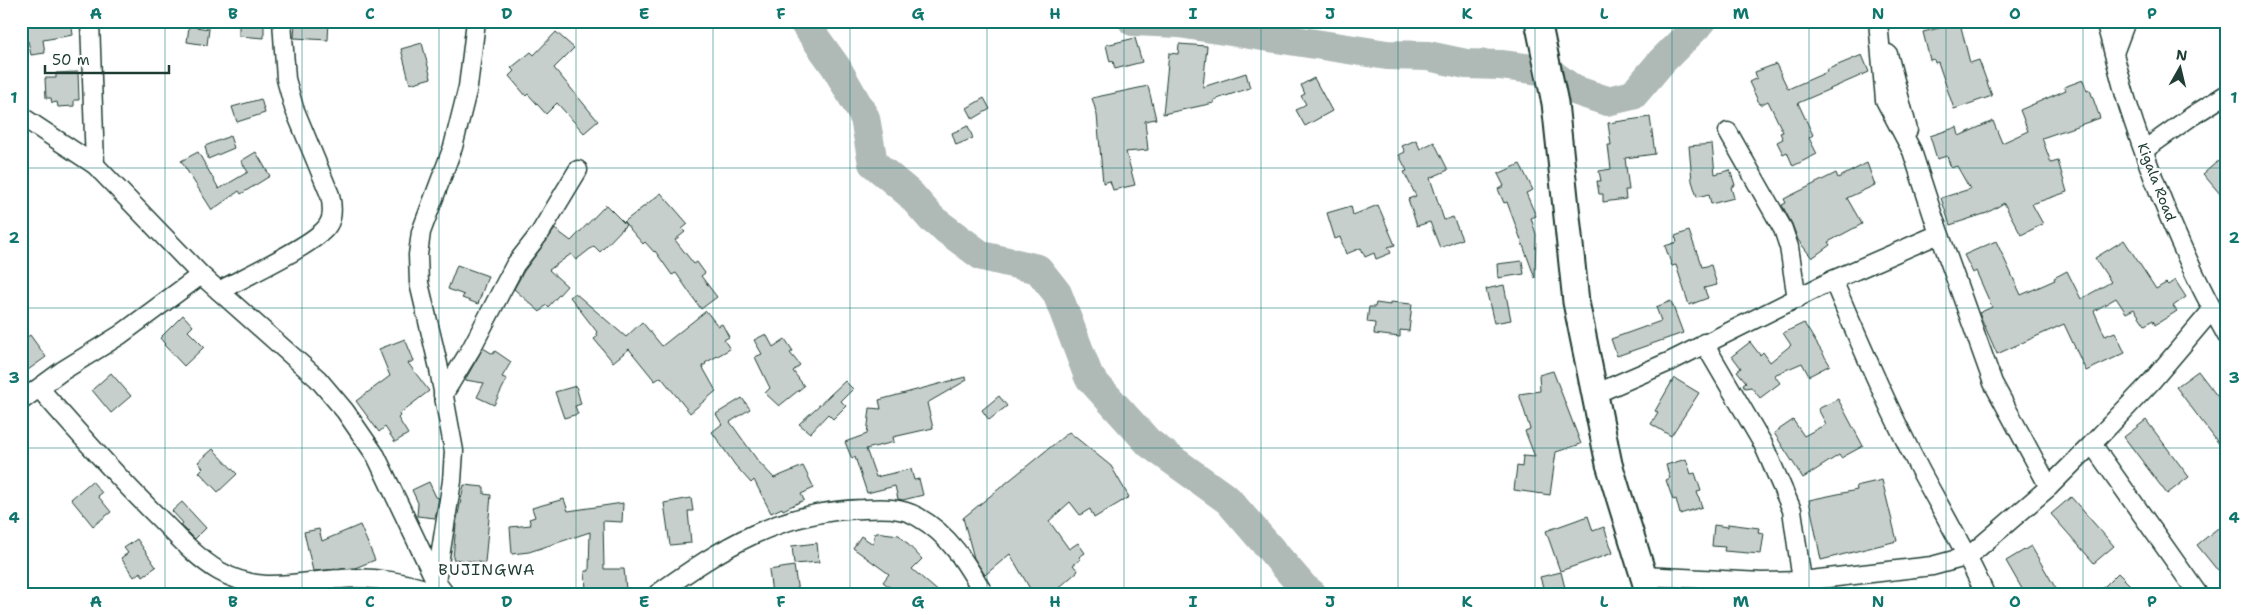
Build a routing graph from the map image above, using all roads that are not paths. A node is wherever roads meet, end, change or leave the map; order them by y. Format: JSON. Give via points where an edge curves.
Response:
{"nodes":[{"id":1,"x":90,"y":21,"type":"edge"},
{"id":2,"x":282,"y":21,"type":"edge"},
{"id":3,"x":476,"y":21,"type":"edge"},
{"id":4,"x":1538,"y":21,"type":"edge"},
{"id":5,"x":1879,"y":21,"type":"edge"},
{"id":6,"x":2105,"y":21,"type":"edge"},
{"id":7,"x":2126,"y":21,"type":"edge"},
{"id":8,"x":2114,"y":53,"type":"junction"},
{"id":9,"x":2227,"y":94,"type":"edge"},
{"id":10,"x":21,"y":116,"type":"edge"},
{"id":11,"x":1728,"y":132,"type":"dead end"},
{"id":12,"x":2144,"y":150,"type":"junction"},
{"id":13,"x":95,"y":165,"type":"junction"},
{"id":14,"x":578,"y":170,"type":"dead end"},
{"id":15,"x":1939,"y":234,"type":"junction"},
{"id":16,"x":200,"y":275,"type":"junction"},
{"id":17,"x":1833,"y":280,"type":"junction"},
{"id":18,"x":219,"y":291,"type":"junction"},
{"id":19,"x":1797,"y":299,"type":"junction"},
{"id":20,"x":2212,"y":310,"type":"junction"},
{"id":21,"x":2227,"y":336,"type":"edge"},
{"id":22,"x":1704,"y":343,"type":"junction"},
{"id":23,"x":39,"y":388,"type":"junction"},
{"id":24,"x":443,"y":394,"type":"junction"},
{"id":25,"x":1595,"y":394,"type":"junction"},
{"id":26,"x":21,"y":401,"type":"edge"},
{"id":27,"x":2092,"y":444,"type":"junction"},
{"id":28,"x":2049,"y":487,"type":"junction"},
{"id":29,"x":1969,"y":556,"type":"junction"},
{"id":30,"x":1646,"y":585,"type":"edge"},
{"id":31,"x":1808,"y":585,"type":"edge"},
{"id":32,"x":441,"y":590,"type":"edge"},
{"id":33,"x":657,"y":594,"type":"edge"},
{"id":34,"x":984,"y":594,"type":"edge"},
{"id":35,"x":1985,"y":594,"type":"edge"},
{"id":36,"x":2198,"y":594,"type":"edge"}],
"edges":[{"from":1,"to":13,"type":"street"},
{"from":2,"to":18,"type":"street","via":[[286,79],[333,209],[328,225],[311,241]]},
{"from":3,"to":24,"type":"street","via":[[468,87],[453,147],[421,232],[418,255],[419,283]]},
{"from":4,"to":25,"type":"street","via":[[1555,103],[1576,302]]},
{"from":5,"to":15,"type":"street"},
{"from":6,"to":8,"type":"street","name":"Kigala Road"},
{"from":7,"to":8,"type":"street"},
{"from":8,"to":12,"type":"street","name":"Kigala Road"},
{"from":9,"to":12,"type":"street"},
{"from":10,"to":13,"type":"street"},
{"from":11,"to":19,"type":"street","via":[[1783,229]]},
{"from":12,"to":20,"type":"street","name":"Kigala Road","via":[[2163,203]]},
{"from":13,"to":16,"type":"street"},
{"from":14,"to":24,"type":"street","via":[[540,233],[515,265],[471,349]]},
{"from":15,"to":17,"type":"street"},
{"from":15,"to":28,"type":"street","via":[[1993,383]]},
{"from":16,"to":18,"type":"street"},
{"from":16,"to":23,"type":"street","via":[[120,335]]},
{"from":17,"to":19,"type":"street"},
{"from":17,"to":29,"type":"street","via":[[1867,361],[1920,470]]},
{"from":18,"to":32,"type":"street","via":[[318,379],[345,411],[376,456]]},
{"from":19,"to":22,"type":"street"},
{"from":20,"to":21,"type":"street","name":"Kigala Road"},
{"from":20,"to":27,"type":"street","via":[[2151,382]]},
{"from":22,"to":25,"type":"street"},
{"from":22,"to":31,"type":"street","via":[[1763,444],[1792,510]]},
{"from":23,"to":26,"type":"street"},
{"from":23,"to":32,"type":"street","via":[[118,478],[198,556],[220,571],[236,579],[265,585],[293,585],[340,578],[385,579]]},
{"from":24,"to":32,"type":"street","via":[[454,451]]},
{"from":25,"to":30,"type":"street","via":[[1609,464]]},
{"from":27,"to":28,"type":"street"},
{"from":27,"to":36,"type":"street"},
{"from":28,"to":29,"type":"street"},
{"from":29,"to":31,"type":"street","via":[[1932,566]]},
{"from":29,"to":35,"type":"street"},
{"from":30,"to":31,"type":"street","via":[[1762,582]]},
{"from":33,"to":34,"type":"street","via":[[743,538],[801,517],[837,510],[894,508],[917,516],[952,545]]}]}
